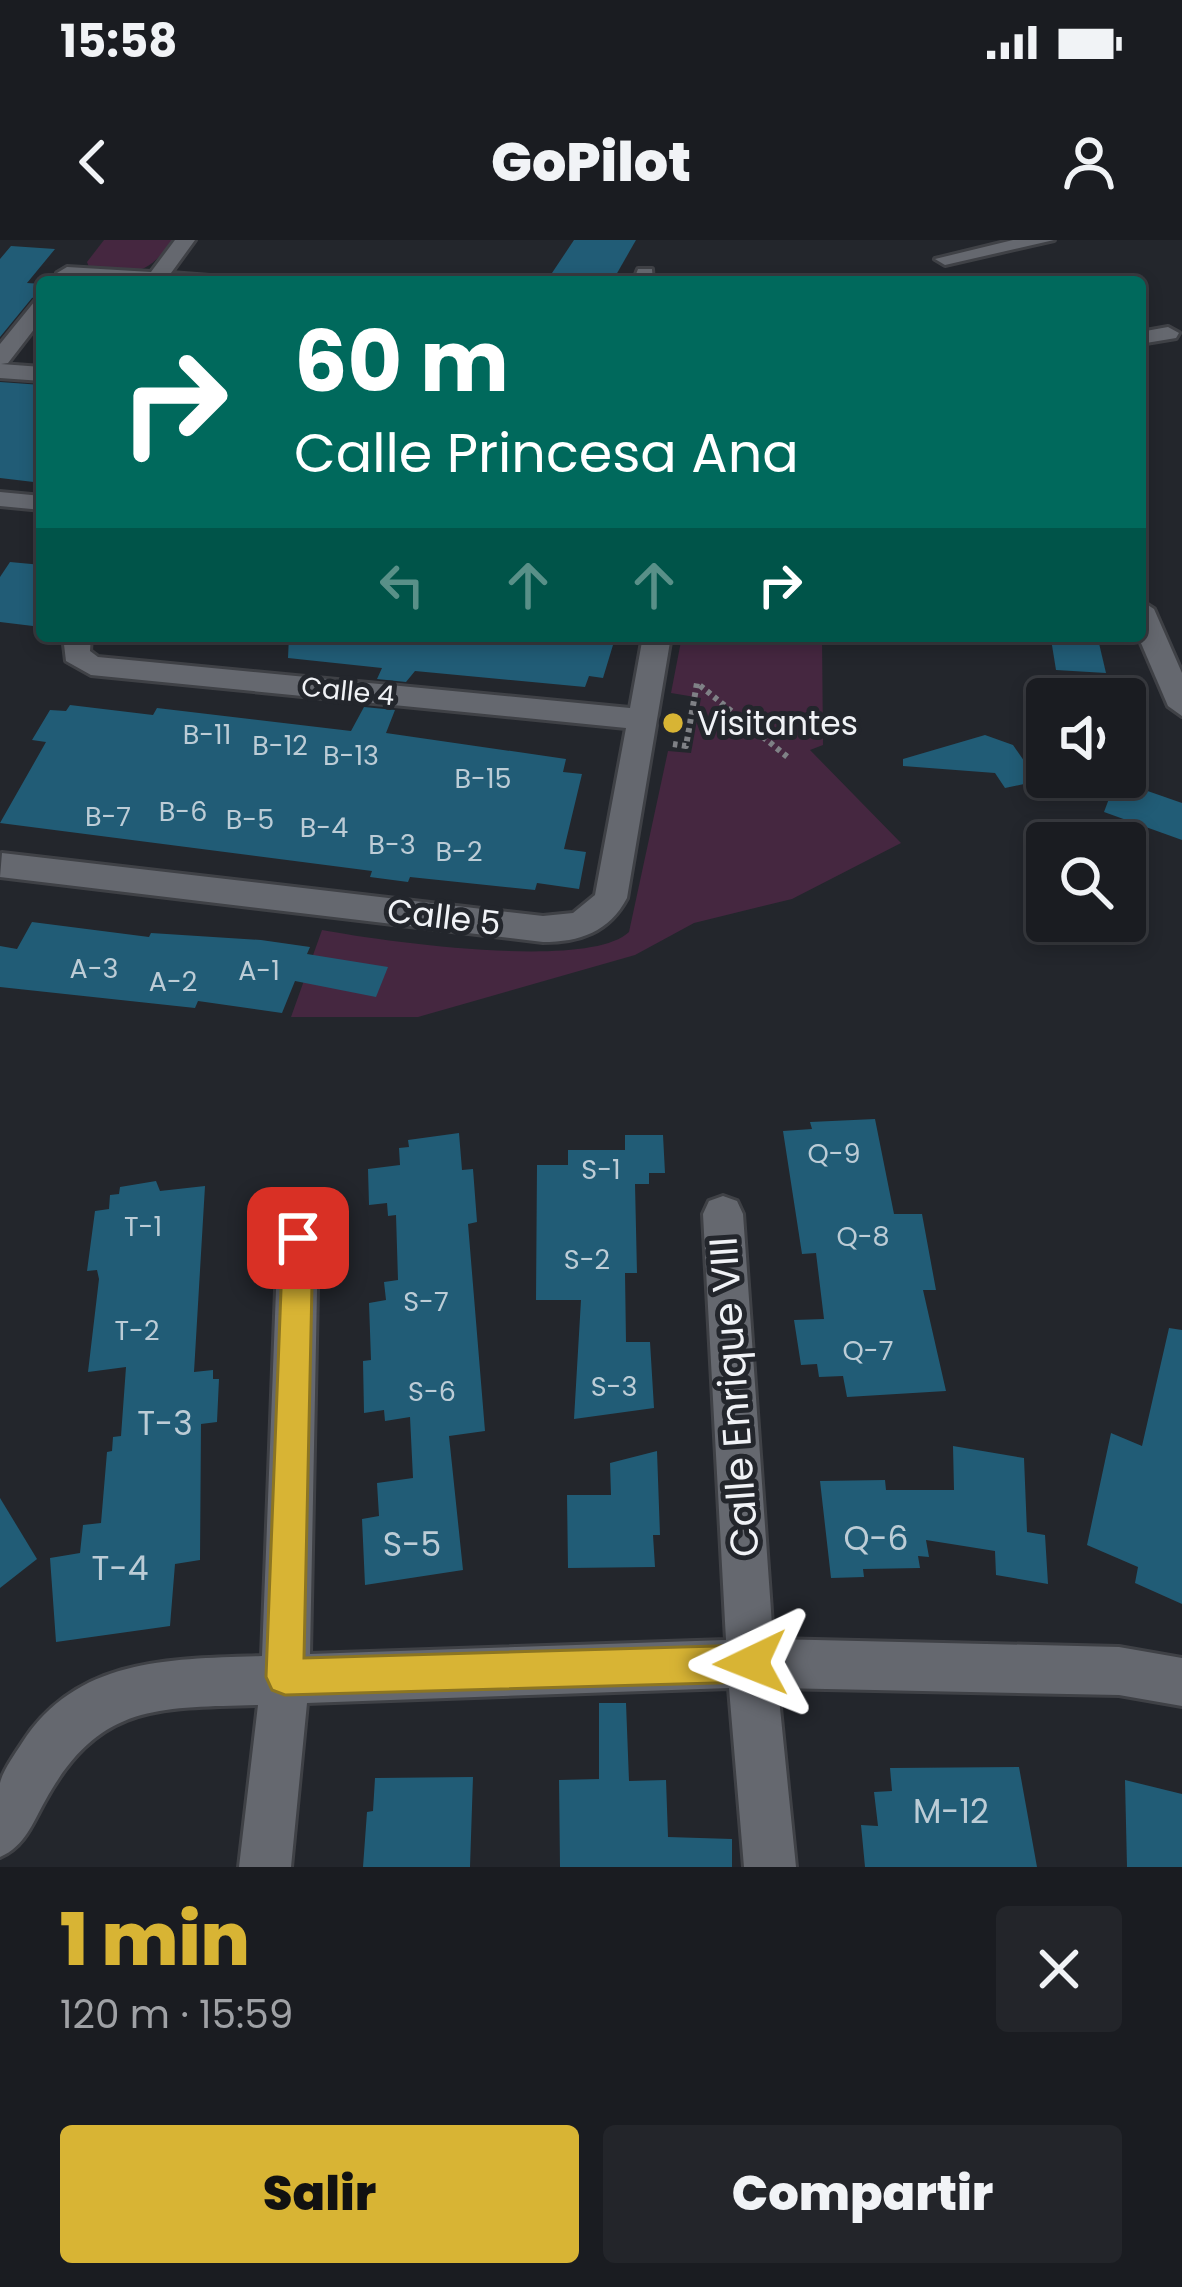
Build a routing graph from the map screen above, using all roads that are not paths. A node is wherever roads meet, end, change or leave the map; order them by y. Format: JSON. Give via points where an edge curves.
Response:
{"nodes":[{"id":1,"x":185,"y":240,"type":"edge"},
{"id":2,"x":927,"y":240,"type":"edge"},
{"id":3,"x":1044,"y":240,"type":"edge"},
{"id":4,"x":945,"y":259,"type":"junction"},
{"id":5,"x":69,"y":270,"type":"edge"},
{"id":6,"x":135,"y":276,"type":"edge"},
{"id":7,"x":158,"y":276,"type":"edge"},
{"id":8,"x":954,"y":276,"type":"edge"},
{"id":9,"x":36,"y":312,"type":"edge"},
{"id":10,"x":1168,"y":333,"type":"dead end"},
{"id":11,"x":1146,"y":337,"type":"edge"},
{"id":12,"x":0,"y":358,"type":"edge"},
{"id":13,"x":0,"y":370,"type":"edge"},
{"id":14,"x":36,"y":373,"type":"edge"},
{"id":15,"x":0,"y":499,"type":"edge"},
{"id":16,"x":36,"y":502,"type":"edge"},
{"id":17,"x":1146,"y":623,"type":"edge"},
{"id":18,"x":77,"y":642,"type":"edge"},
{"id":19,"x":656,"y":642,"type":"edge"},
{"id":20,"x":1182,"y":706,"type":"edge"},
{"id":21,"x":642,"y":730,"type":"junction"},
{"id":22,"x":2,"y":865,"type":"edge"},
{"id":23,"x":723,"y":1214,"type":"dead end"},
{"id":24,"x":298,"y":1238,"type":"dead end"},
{"id":25,"x":751,"y":1663,"type":"junction"},
{"id":26,"x":285,"y":1677,"type":"junction"},
{"id":27,"x":1182,"y":1682,"type":"edge"},
{"id":28,"x":0,"y":1831,"type":"edge"},
{"id":29,"x":266,"y":1867,"type":"edge"},
{"id":30,"x":770,"y":1867,"type":"edge"}],
"edges":[{"from":1,"to":7,"type":"street"},
{"from":2,"to":4,"type":"street"},
{"from":3,"to":4,"type":"street"},
{"from":4,"to":8,"type":"street"},
{"from":5,"to":6,"type":"street"},
{"from":9,"to":12,"type":"street"},
{"from":10,"to":11,"type":"street"},
{"from":13,"to":14,"type":"street"},
{"from":15,"to":16,"type":"street"},
{"from":17,"to":20,"type":"street"},
{"from":18,"to":21,"type":"street","name":"Calle 4","via":[[76,654],[91,666]]},
{"from":19,"to":21,"type":"street","name":"Calle 5"},
{"from":21,"to":22,"type":"street","name":"Calle 5","via":[[611,898],[593,921],[570,929]]},
{"from":23,"to":25,"type":"street","name":"Calle Enrique VIII"},
{"from":24,"to":26,"type":"street"},
{"from":25,"to":26,"type":"street"},
{"from":25,"to":27,"type":"street","via":[[1119,1671]]},
{"from":25,"to":30,"type":"street","name":"Calle Enrique VIII"},
{"from":26,"to":28,"type":"street","via":[[154,1684],[103,1698],[57,1733]]},
{"from":26,"to":29,"type":"street"}]}
